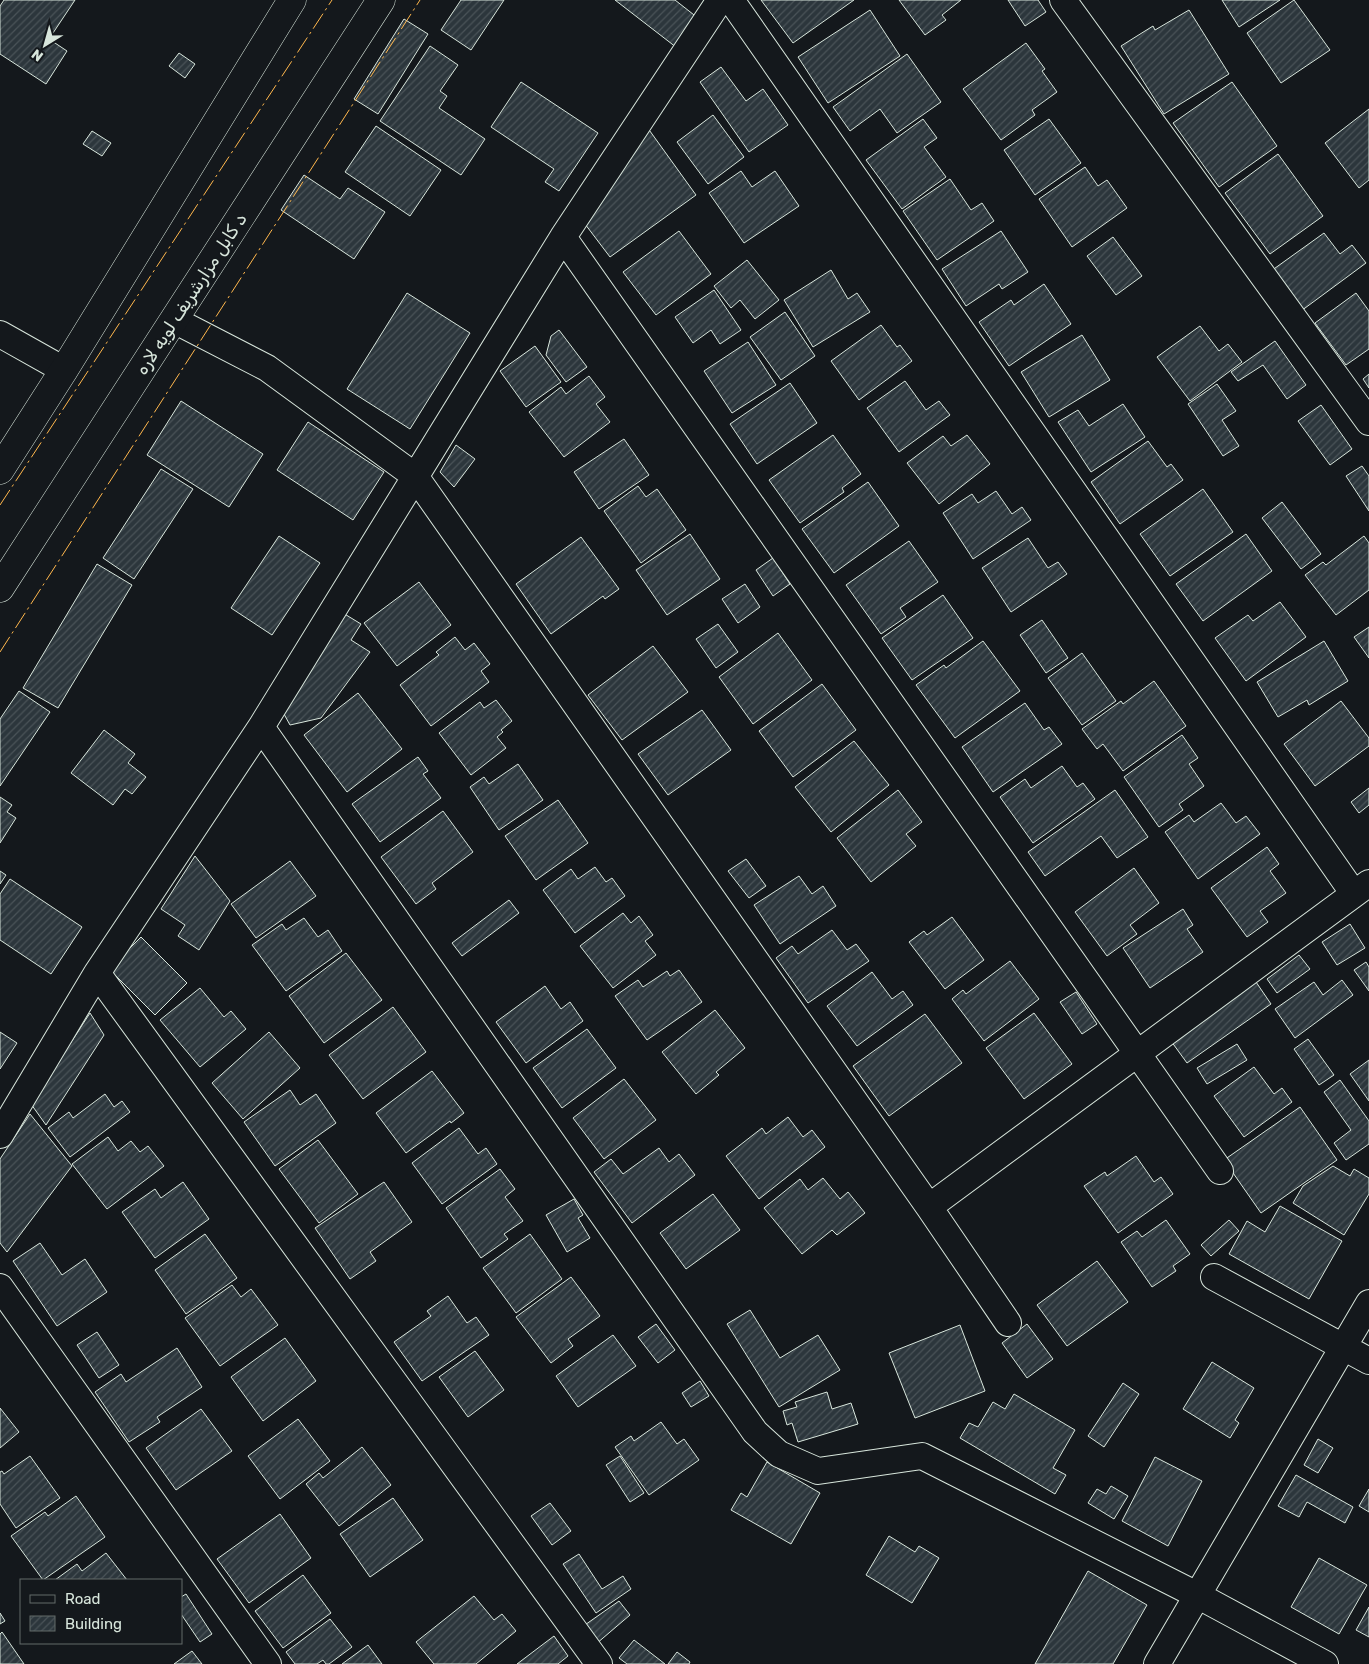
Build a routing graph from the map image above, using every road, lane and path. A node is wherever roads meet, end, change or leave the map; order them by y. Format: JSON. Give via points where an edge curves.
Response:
{"nodes":[{"id":1,"x":292,"y":0,"type":"edge"},
{"id":2,"x":381,"y":0,"type":"edge"},
{"id":3,"x":1063,"y":0,"type":"edge"},
{"id":4,"x":716,"y":2,"type":"edge"},
{"id":5,"x":563,"y":237,"type":"junction"},
{"id":6,"x":174,"y":320,"type":"junction"},
{"id":7,"x":0,"y":334,"type":"edge"},
{"id":8,"x":64,"y":370,"type":"junction"},
{"id":9,"x":1369,"y":422,"type":"edge"},
{"id":10,"x":0,"y":470,"type":"edge"},
{"id":11,"x":415,"y":476,"type":"junction"},
{"id":12,"x":0,"y":588,"type":"edge"},
{"id":13,"x":261,"y":727,"type":"junction"},
{"id":14,"x":1361,"y":889,"type":"edge"},
{"id":15,"x":97,"y":973,"type":"junction"},
{"id":16,"x":1139,"y":1054,"type":"junction"},
{"id":17,"x":0,"y":1135,"type":"edge"},
{"id":18,"x":1220,"y":1171,"type":"dead end"},
{"id":19,"x":929,"y":1207,"type":"junction"},
{"id":20,"x":1214,"y":1277,"type":"dead end"},
{"id":21,"x":0,"y":1287,"type":"edge"},
{"id":22,"x":1369,"y":1303,"type":"edge"},
{"id":23,"x":1008,"y":1323,"type":"dead end"},
{"id":24,"x":1342,"y":1347,"type":"junction"},
{"id":25,"x":1369,"y":1361,"type":"edge"},
{"id":26,"x":1196,"y":1596,"type":"junction"},
{"id":27,"x":268,"y":1664,"type":"edge"},
{"id":28,"x":599,"y":1664,"type":"edge"},
{"id":29,"x":1157,"y":1664,"type":"edge"},
{"id":30,"x":1325,"y":1664,"type":"edge"}],
"edges":[{"from":1,"to":8,"type":"highway"},
{"from":2,"to":6,"type":"highway","name":"د کابل مزارشریف لویه لاره"},
{"from":3,"to":9,"type":"street"},
{"from":4,"to":5,"type":"street"},
{"from":4,"to":14,"type":"street"},
{"from":5,"to":11,"type":"street"},
{"from":5,"to":16,"type":"street"},
{"from":6,"to":11,"type":"street","via":[[267,368]]},
{"from":6,"to":12,"type":"highway","name":"د کابل مزارشریف لویه لاره"},
{"from":7,"to":8,"type":"street"},
{"from":8,"to":10,"type":"highway"},
{"from":11,"to":13,"type":"street"},
{"from":11,"to":19,"type":"street"},
{"from":13,"to":15,"type":"street"},
{"from":13,"to":26,"type":"street","via":[[755,1432],[779,1454],[818,1471],[922,1456]]},
{"from":14,"to":16,"type":"street"},
{"from":15,"to":17,"type":"street"},
{"from":15,"to":28,"type":"street"},
{"from":16,"to":18,"type":"street"},
{"from":16,"to":19,"type":"street"},
{"from":19,"to":23,"type":"street"},
{"from":20,"to":24,"type":"street"},
{"from":21,"to":27,"type":"street"},
{"from":22,"to":24,"type":"street"},
{"from":24,"to":25,"type":"street"},
{"from":24,"to":26,"type":"street"},
{"from":26,"to":29,"type":"street"},
{"from":26,"to":30,"type":"street"}]}
